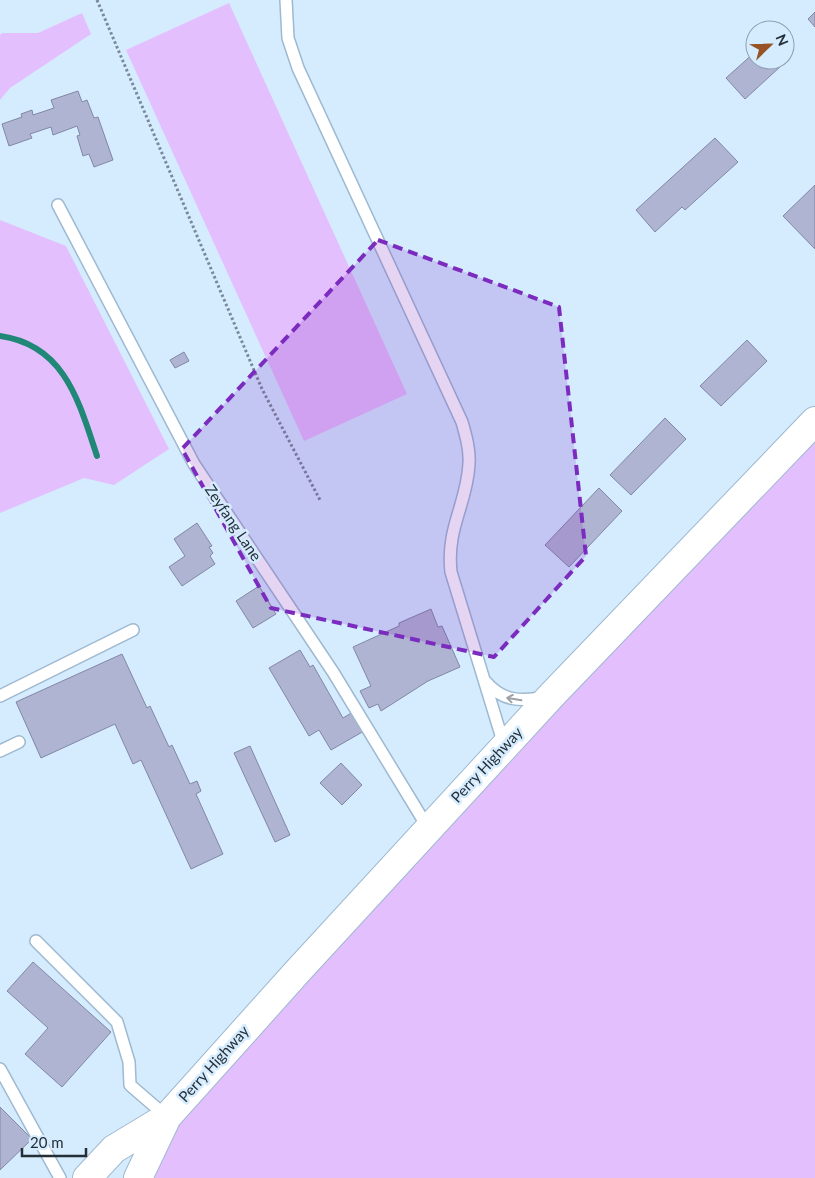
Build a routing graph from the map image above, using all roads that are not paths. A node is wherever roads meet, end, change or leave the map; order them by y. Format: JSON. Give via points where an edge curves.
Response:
{"nodes":[{"id":1,"x":286,"y":0,"type":"edge"},
{"id":2,"x":58,"y":205,"type":"dead end"},
{"id":3,"x":815,"y":421,"type":"edge"},
{"id":4,"x":133,"y":630,"type":"dead end"},
{"id":5,"x":483,"y":679,"type":"junction"},
{"id":6,"x":0,"y":696,"type":"edge"},
{"id":7,"x":552,"y":696,"type":"junction"},
{"id":8,"x":19,"y":742,"type":"dead end"},
{"id":9,"x":504,"y":747,"type":"junction"},
{"id":10,"x":0,"y":751,"type":"edge"},
{"id":11,"x":428,"y":829,"type":"junction"},
{"id":12,"x":36,"y":941,"type":"dead end"},
{"id":13,"x":0,"y":1069,"type":"edge"},
{"id":14,"x":167,"y":1117,"type":"junction"},
{"id":15,"x":60,"y":1178,"type":"edge"},
{"id":16,"x":87,"y":1178,"type":"edge"},
{"id":17,"x":138,"y":1178,"type":"edge"}],
"edges":[{"from":1,"to":5,"type":"lane","via":[[288,38],[298,68],[464,429],[469,450],[468,475],[452,530],[449,558]]},
{"from":2,"to":11,"type":"lane","name":"Zeyfang Lane","via":[[194,464],[333,672]]},
{"from":3,"to":7,"type":"highway","name":"Perry Highway"},
{"from":4,"to":6,"type":"lane"},
{"from":7,"to":5,"type":"lane","one_way":true,"via":[[512,699],[498,694]]},
{"from":5,"to":9,"type":"lane"},
{"from":7,"to":9,"type":"highway","name":"Perry Highway"},
{"from":8,"to":10,"type":"lane"},
{"from":9,"to":11,"type":"highway","name":"Perry Highway"},
{"from":11,"to":14,"type":"highway","name":"Perry Highway"},
{"from":12,"to":14,"type":"lane","via":[[117,1022],[129,1062],[130,1085]]},
{"from":13,"to":15,"type":"lane"},
{"from":14,"to":16,"type":"highway","name":"Perry Highway","via":[[114,1148]]},
{"from":14,"to":17,"type":"highway","name":"Perry Highway"}]}
